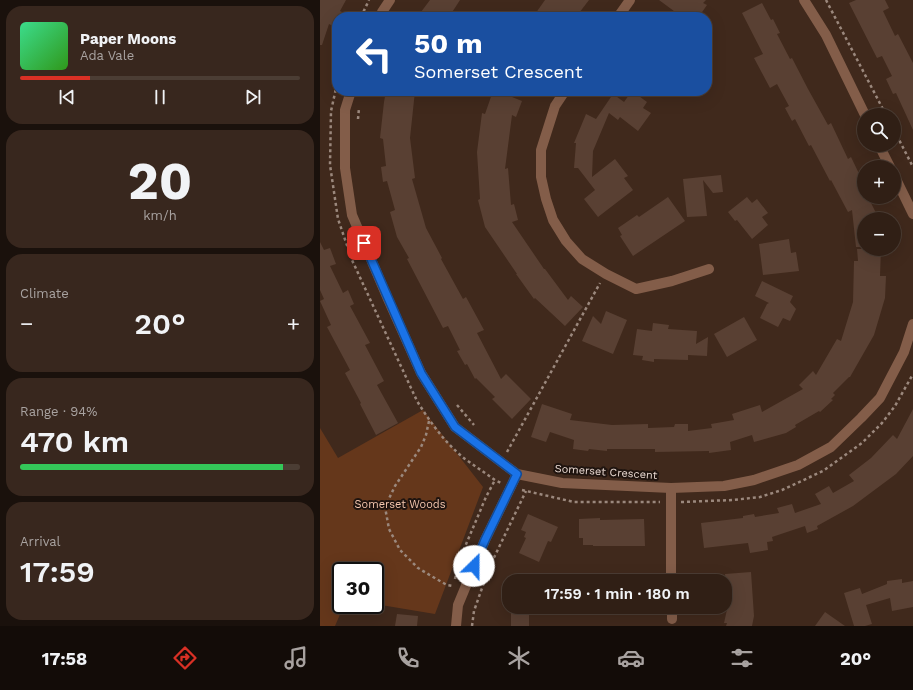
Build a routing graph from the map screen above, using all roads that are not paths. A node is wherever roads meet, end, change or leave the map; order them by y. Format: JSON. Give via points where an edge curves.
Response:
{"nodes":[{"id":1,"x":390,"y":0,"type":"edge"},
{"id":2,"x":630,"y":0,"type":"edge"},
{"id":3,"x":804,"y":0,"type":"edge"},
{"id":4,"x":382,"y":12,"type":"edge"},
{"id":5,"x":622,"y":12,"type":"edge"},
{"id":6,"x":349,"y":96,"type":"edge"},
{"id":7,"x":561,"y":96,"type":"edge"},
{"id":8,"x":862,"y":108,"type":"edge"},
{"id":9,"x":901,"y":189,"type":"edge"},
{"id":10,"x":913,"y":214,"type":"edge"},
{"id":11,"x":710,"y":269,"type":"dead end"},
{"id":12,"x":913,"y":324,"type":"edge"},
{"id":13,"x":909,"y":354,"type":"edge"},
{"id":14,"x":517,"y":474,"type":"junction"},
{"id":15,"x":671,"y":488,"type":"junction"},
{"id":16,"x":671,"y":574,"type":"edge"},
{"id":17,"x":672,"y":614,"type":"edge"},
{"id":18,"x":672,"y":619,"type":"dead end"},
{"id":19,"x":456,"y":626,"type":"edge"}],
"edges":[{"from":1,"to":4,"type":"street"},
{"from":2,"to":5,"type":"street"},
{"from":3,"to":8,"type":"street","via":[[826,35]]},
{"from":6,"to":14,"type":"street","name":"Somerset Crescent","via":[[345,110],[345,168],[352,215],[388,299],[421,373],[455,427]]},
{"from":7,"to":11,"type":"street","via":[[555,106],[541,150],[541,177],[553,220],[566,241],[582,259],[636,289]]},
{"from":9,"to":10,"type":"street"},
{"from":12,"to":13,"type":"street","name":"Somerset Crescent"},
{"from":13,"to":15,"type":"street","name":"Somerset Crescent","via":[[880,398],[831,447],[798,465],[754,480],[724,486]]},
{"from":14,"to":15,"type":"street","name":"Somerset Crescent","via":[[562,483]]},
{"from":14,"to":19,"type":"street","via":[[485,540],[458,605]]},
{"from":15,"to":16,"type":"street"},
{"from":17,"to":18,"type":"street"}]}
